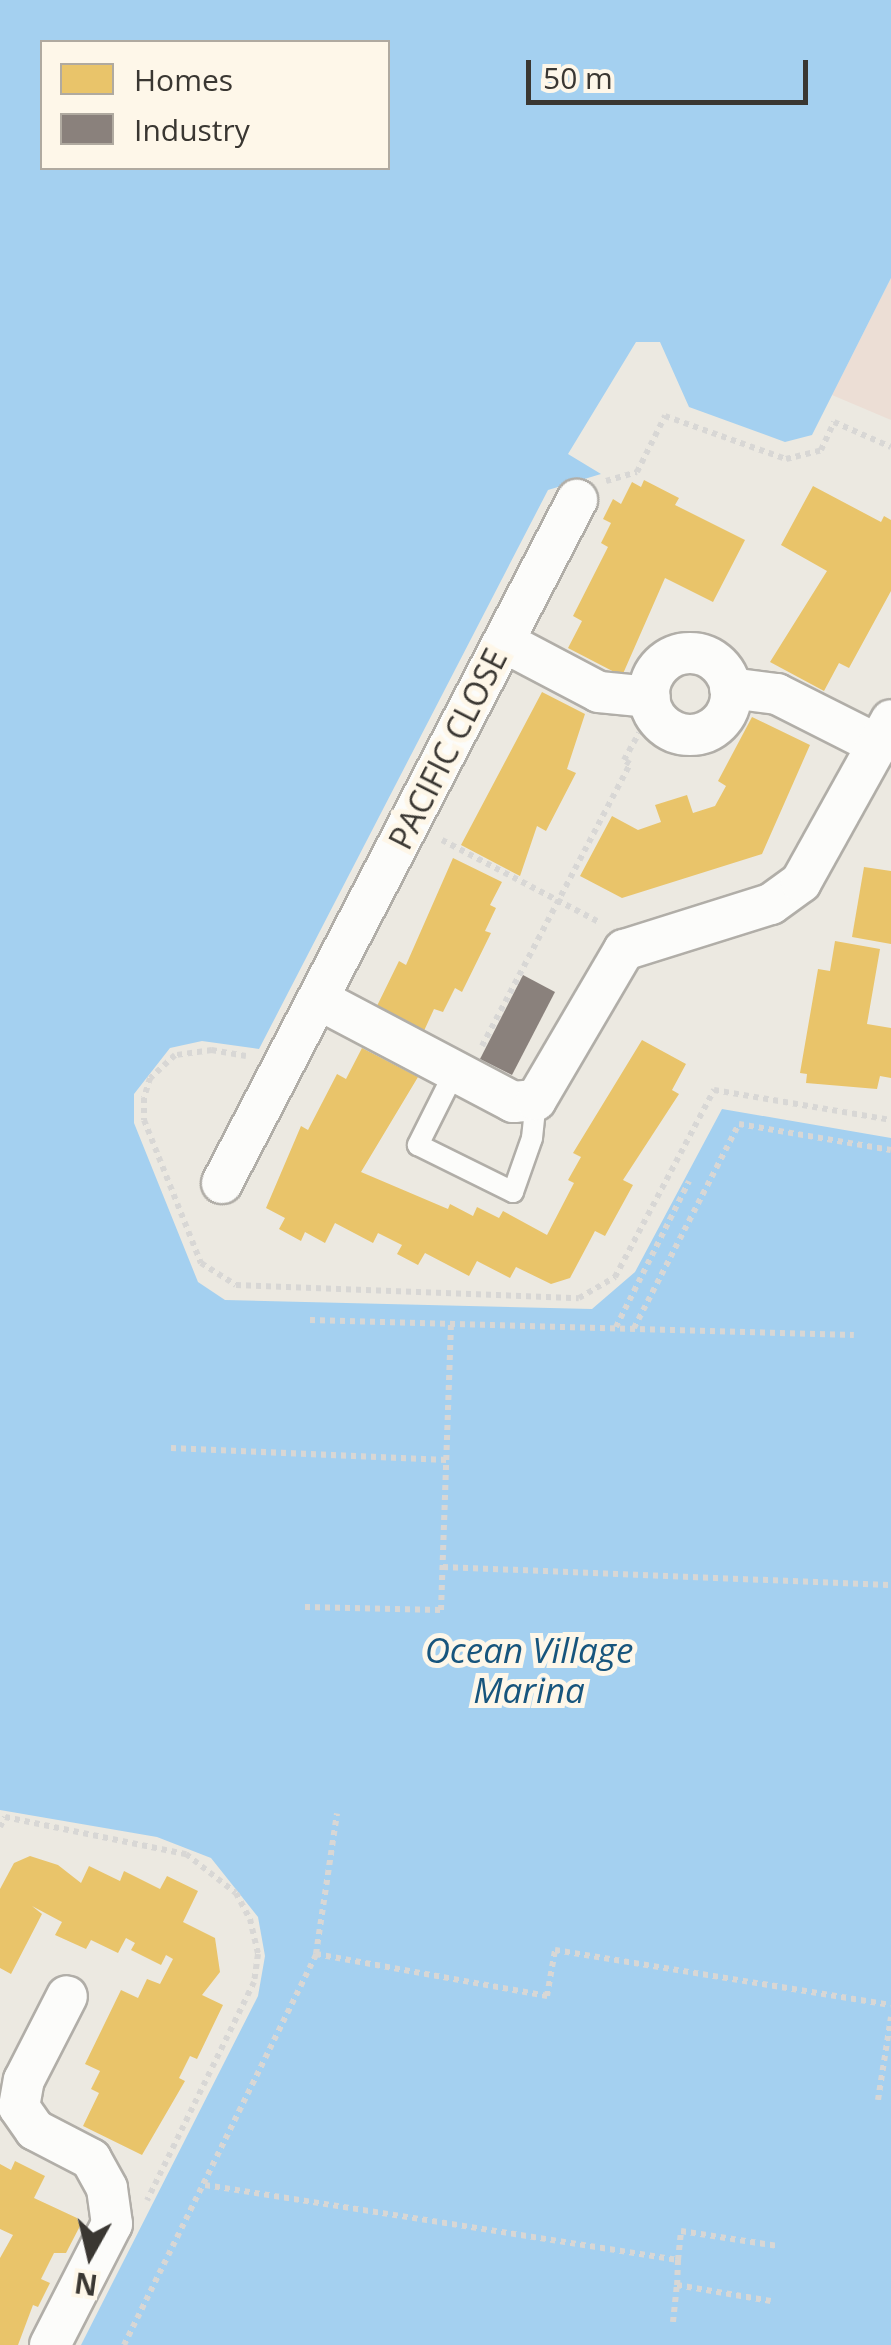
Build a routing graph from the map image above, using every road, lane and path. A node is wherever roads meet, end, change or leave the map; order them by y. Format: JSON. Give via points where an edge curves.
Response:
{"nodes":[{"id":1,"x":891,"y":447,"type":"edge"},
{"id":2,"x":589,"y":491,"type":"joint"},
{"id":3,"x":504,"y":642,"type":"junction"},
{"id":4,"x":730,"y":688,"type":"junction"},
{"id":5,"x":651,"y":703,"type":"junction"},
{"id":6,"x":884,"y":732,"type":"edge"},
{"id":7,"x":410,"y":823,"type":"junction"},
{"id":8,"x":559,"y":901,"type":"junction"},
{"id":9,"x":638,"y":943,"type":"junction"},
{"id":10,"x":318,"y":999,"type":"junction"},
{"id":11,"x":262,"y":1058,"type":"dead end"},
{"id":12,"x":460,"y":1074,"type":"junction"},
{"id":13,"x":536,"y":1100,"type":"junction"},
{"id":14,"x":891,"y":1120,"type":"edge"},
{"id":15,"x":891,"y":1150,"type":"edge"},
{"id":16,"x":689,"y":1181,"type":"dead end"},
{"id":17,"x":222,"y":1182,"type":"dead end"},
{"id":18,"x":310,"y":1320,"type":"dead end"},
{"id":19,"x":451,"y":1323,"type":"junction"},
{"id":20,"x":616,"y":1328,"type":"junction"},
{"id":21,"x":634,"y":1328,"type":"junction"},
{"id":22,"x":854,"y":1336,"type":"dead end"},
{"id":23,"x":171,"y":1448,"type":"dead end"},
{"id":24,"x":447,"y":1460,"type":"junction"},
{"id":25,"x":442,"y":1567,"type":"junction"},
{"id":26,"x":888,"y":1585,"type":"dead end"},
{"id":27,"x":305,"y":1607,"type":"dead end"},
{"id":28,"x":337,"y":1814,"type":"dead end"},
{"id":29,"x":3,"y":1817,"type":"edge"},
{"id":30,"x":0,"y":1827,"type":"edge"},
{"id":31,"x":316,"y":1954,"type":"junction"},
{"id":32,"x":67,"y":1996,"type":"dead end"},
{"id":33,"x":891,"y":2005,"type":"edge"},
{"id":34,"x":891,"y":2017,"type":"edge"},
{"id":35,"x":878,"y":2100,"type":"dead end"},
{"id":36,"x":205,"y":2185,"type":"junction"},
{"id":37,"x":112,"y":2224,"type":"junction"},
{"id":38,"x":778,"y":2246,"type":"dead end"},
{"id":39,"x":678,"y":2260,"type":"junction"},
{"id":40,"x":677,"y":2285,"type":"junction"},
{"id":41,"x":772,"y":2301,"type":"dead end"},
{"id":42,"x":673,"y":2322,"type":"dead end"},
{"id":43,"x":50,"y":2345,"type":"edge"},
{"id":44,"x":124,"y":2345,"type":"edge"}],
"edges":[{"from":1,"to":2,"type":"path","via":[[834,422],[821,450],[786,459],[664,416],[638,472]]},
{"from":2,"to":3,"type":"street","name":"PACIFIC CLOSE"},
{"from":3,"to":5,"type":"street","via":[[599,692]]},
{"from":3,"to":7,"type":"street","name":"PACIFIC CLOSE"},
{"from":4,"to":5,"type":"street","via":[[728,710],[709,731],[671,731]]},
{"from":4,"to":5,"type":"street","via":[[721,666],[688,653],[662,664]]},
{"from":4,"to":6,"type":"street","via":[[777,694]]},
{"from":5,"to":8,"type":"path"},
{"from":6,"to":9,"type":"street","via":[[812,869],[791,891],[771,904]]},
{"from":7,"to":8,"type":"path"},
{"from":7,"to":10,"type":"street","name":"PACIFIC CLOSE"},
{"from":8,"to":9,"type":"path"},
{"from":8,"to":12,"type":"path"},
{"from":9,"to":13,"type":"street","via":[[614,960]]},
{"from":10,"to":12,"type":"street"},
{"from":10,"to":17,"type":"street","name":"PACIFIC CLOSE"},
{"from":11,"to":14,"type":"path","via":[[212,1050],[175,1055],[150,1078],[144,1098],[144,1120],[201,1263],[236,1285],[579,1298],[616,1277],[714,1090]]},
{"from":12,"to":13,"type":"street","via":[[513,1102]]},
{"from":12,"to":13,"type":"lane","via":[[418,1145],[513,1192],[532,1138]]},
{"from":15,"to":21,"type":"path","via":[[739,1124]]},
{"from":16,"to":20,"type":"path"},
{"from":18,"to":19,"type":"path"},
{"from":19,"to":20,"type":"path"},
{"from":19,"to":24,"type":"path"},
{"from":20,"to":21,"type":"path"},
{"from":21,"to":22,"type":"path"},
{"from":23,"to":24,"type":"path"},
{"from":24,"to":25,"type":"path"},
{"from":25,"to":26,"type":"path"},
{"from":25,"to":27,"type":"path","via":[[440,1610]]},
{"from":28,"to":31,"type":"path"},
{"from":29,"to":30,"type":"path"},
{"from":29,"to":37,"type":"path","via":[[186,1854],[236,1894],[250,1919],[258,1954],[244,2005],[140,2214]]},
{"from":31,"to":33,"type":"path","via":[[547,1996],[556,1950]]},
{"from":31,"to":36,"type":"path"},
{"from":32,"to":37,"type":"street","via":[[24,2080],[19,2107],[35,2130],[90,2159],[107,2188]]},
{"from":34,"to":35,"type":"path"},
{"from":36,"to":39,"type":"path"},
{"from":36,"to":44,"type":"path"},
{"from":37,"to":43,"type":"street"},
{"from":38,"to":39,"type":"path","via":[[681,2231]]},
{"from":39,"to":40,"type":"path"},
{"from":40,"to":41,"type":"path"},
{"from":40,"to":42,"type":"path"}]}
